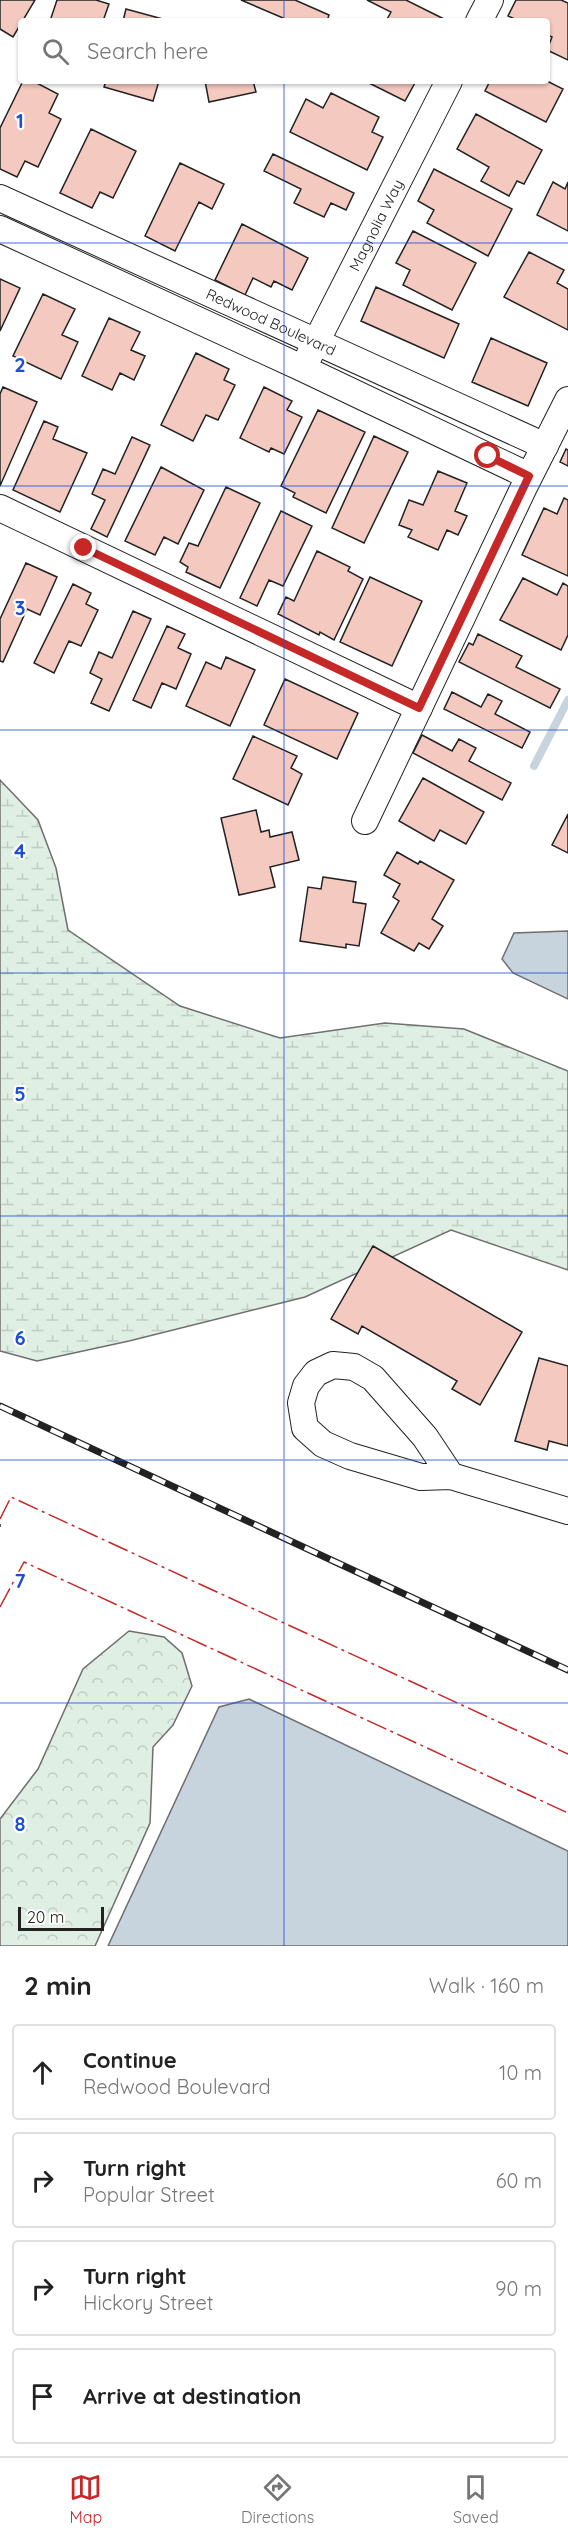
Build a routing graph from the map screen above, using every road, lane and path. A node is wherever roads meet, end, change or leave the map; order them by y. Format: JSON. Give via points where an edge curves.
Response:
{"nodes":[{"id":1,"x":490,"y":0,"type":"edge"},
{"id":2,"x":481,"y":18,"type":"edge"},
{"id":3,"x":447,"y":84,"type":"edge"},
{"id":4,"x":0,"y":198,"type":"edge"},
{"id":5,"x":0,"y":230,"type":"edge"},
{"id":6,"x":316,"y":341,"type":"junction"},
{"id":7,"x":302,"y":368,"type":"junction"},
{"id":8,"x":568,"y":400,"type":"edge"},
{"id":9,"x":544,"y":446,"type":"junction"},
{"id":10,"x":529,"y":476,"type":"junction"},
{"id":11,"x":0,"y":508,"type":"edge"},
{"id":12,"x":419,"y":708,"type":"junction"},
{"id":13,"x":365,"y":821,"type":"dead end"},
{"id":14,"x":451,"y":1476,"type":"junction"},
{"id":15,"x":568,"y":1511,"type":"edge"}],
"edges":[{"from":1,"to":2,"type":"street"},
{"from":3,"to":6,"type":"street","name":"Magnolia Way"},
{"from":4,"to":6,"type":"street","name":"Redwood Boulevard"},
{"from":5,"to":7,"type":"street","name":"Redwood Boulevard"},
{"from":6,"to":7,"type":"street","name":"Magnolia Way"},
{"from":6,"to":9,"type":"street","name":"Redwood Boulevard"},
{"from":7,"to":10,"type":"street","name":"Redwood Boulevard"},
{"from":8,"to":9,"type":"street"},
{"from":9,"to":10,"type":"street"},
{"from":10,"to":12,"type":"street"},
{"from":11,"to":12,"type":"street"},
{"from":12,"to":13,"type":"street"},
{"from":14,"to":14,"type":"street","via":[[424,1437],[373,1378],[354,1367],[333,1365],[316,1373],[306,1386],[301,1403],[305,1428],[322,1444],[421,1477]]},
{"from":14,"to":15,"type":"street"}]}
